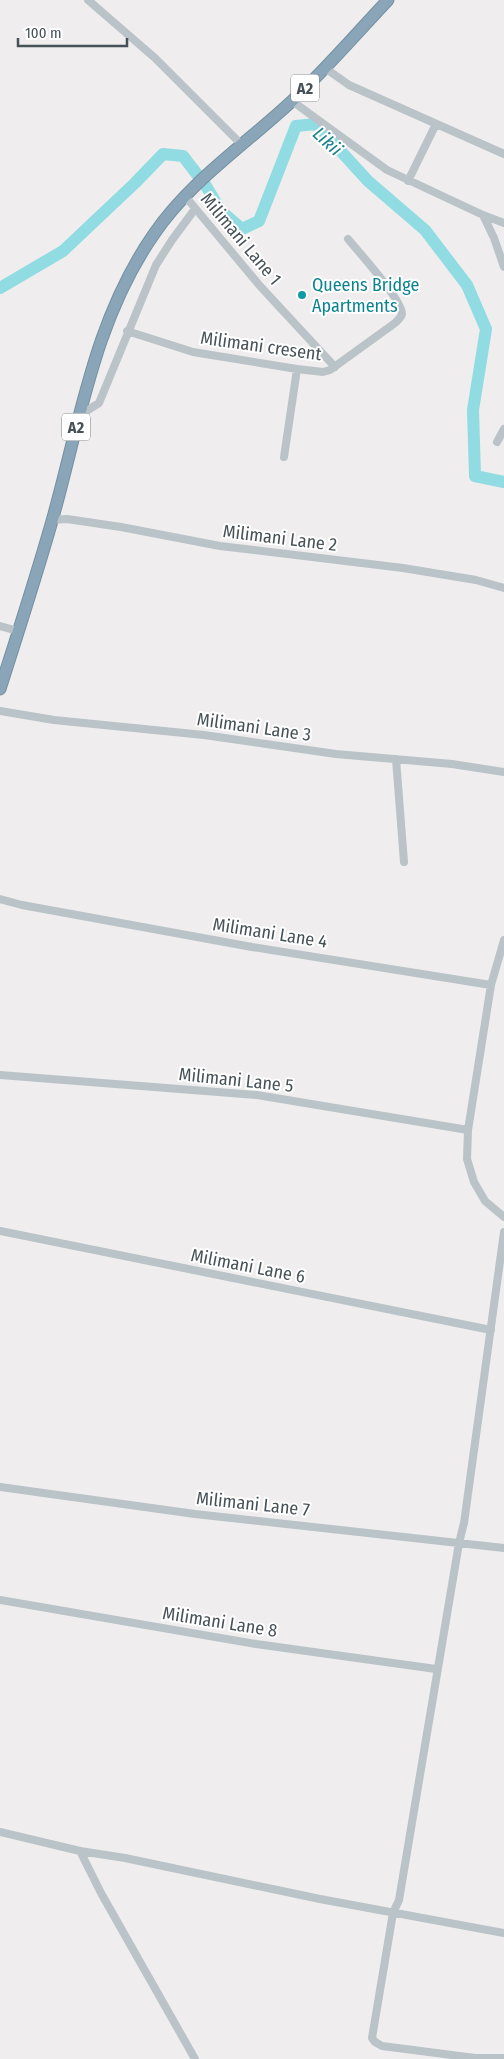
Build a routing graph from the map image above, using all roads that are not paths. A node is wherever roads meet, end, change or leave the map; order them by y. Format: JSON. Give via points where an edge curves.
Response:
{"nodes":[{"id":1,"x":88,"y":0,"type":"edge"},
{"id":2,"x":388,"y":0,"type":"edge"},
{"id":3,"x":326,"y":68,"type":"junction"},
{"id":4,"x":292,"y":101,"type":"junction"},
{"id":5,"x":436,"y":124,"type":"junction"},
{"id":6,"x":242,"y":145,"type":"junction"},
{"id":7,"x":504,"y":154,"type":"edge"},
{"id":8,"x":408,"y":181,"type":"junction"},
{"id":9,"x":185,"y":196,"type":"junction"},
{"id":10,"x":195,"y":209,"type":"junction"},
{"id":11,"x":483,"y":215,"type":"junction"},
{"id":12,"x":504,"y":223,"type":"edge"},
{"id":13,"x":348,"y":239,"type":"dead end"},
{"id":14,"x":504,"y":267,"type":"edge"},
{"id":15,"x":127,"y":331,"type":"junction"},
{"id":16,"x":335,"y":368,"type":"junction"},
{"id":17,"x":297,"y":369,"type":"junction"},
{"id":18,"x":80,"y":415,"type":"junction"},
{"id":19,"x":504,"y":429,"type":"edge"},
{"id":20,"x":496,"y":442,"type":"dead end"},
{"id":21,"x":284,"y":457,"type":"dead end"},
{"id":22,"x":52,"y":520,"type":"junction"},
{"id":23,"x":504,"y":588,"type":"edge"},
{"id":24,"x":0,"y":626,"type":"edge"},
{"id":25,"x":18,"y":631,"type":"junction"},
{"id":26,"x":0,"y":689,"type":"edge"},
{"id":27,"x":0,"y":711,"type":"edge"},
{"id":28,"x":396,"y":759,"type":"junction"},
{"id":29,"x":504,"y":772,"type":"edge"},
{"id":30,"x":404,"y":862,"type":"dead end"},
{"id":31,"x":0,"y":899,"type":"edge"},
{"id":32,"x":504,"y":940,"type":"edge"},
{"id":33,"x":491,"y":985,"type":"junction"},
{"id":34,"x":0,"y":1075,"type":"edge"},
{"id":35,"x":468,"y":1130,"type":"junction"},
{"id":36,"x":504,"y":1217,"type":"edge"},
{"id":37,"x":0,"y":1231,"type":"edge"},
{"id":38,"x":504,"y":1232,"type":"edge"},
{"id":39,"x":491,"y":1330,"type":"junction"},
{"id":40,"x":0,"y":1487,"type":"edge"},
{"id":41,"x":459,"y":1543,"type":"junction"},
{"id":42,"x":504,"y":1548,"type":"edge"},
{"id":43,"x":0,"y":1600,"type":"edge"},
{"id":44,"x":436,"y":1669,"type":"junction"},
{"id":45,"x":0,"y":1832,"type":"edge"},
{"id":46,"x":80,"y":1851,"type":"junction"},
{"id":47,"x":394,"y":1913,"type":"junction"},
{"id":48,"x":504,"y":1933,"type":"edge"},
{"id":49,"x":504,"y":2058,"type":"edge"},
{"id":50,"x":195,"y":2059,"type":"edge"}],
"edges":[{"from":1,"to":6,"type":"street","via":[[155,58]]},
{"from":2,"to":3,"type":"highway","number":"A2"},
{"from":3,"to":4,"type":"highway","number":"A2"},
{"from":3,"to":5,"type":"street","via":[[342,82]]},
{"from":4,"to":6,"type":"highway","number":"A2"},
{"from":4,"to":8,"type":"street","via":[[370,159]]},
{"from":5,"to":7,"type":"street"},
{"from":5,"to":8,"type":"street"},
{"from":6,"to":9,"type":"highway","number":"A2"},
{"from":8,"to":11,"type":"street"},
{"from":9,"to":10,"type":"street","name":"Milimani Lane 1"},
{"from":9,"to":18,"type":"highway","number":"A2","via":[[155,232],[123,285],[101,340]]},
{"from":10,"to":15,"type":"street","via":[[156,265]]},
{"from":10,"to":16,"type":"street","name":"Milimani Lane 1"},
{"from":11,"to":12,"type":"street"},
{"from":11,"to":14,"type":"street"},
{"from":13,"to":16,"type":"street","name":"Milimani cresent","via":[[394,296],[402,311],[395,323]]},
{"from":15,"to":17,"type":"street","name":"Milimani cresent","via":[[193,352]]},
{"from":15,"to":18,"type":"street","via":[[99,402]]},
{"from":16,"to":17,"type":"street","name":"Milimani cresent","via":[[322,372]]},
{"from":17,"to":21,"type":"street"},
{"from":18,"to":22,"type":"highway","number":"A2"},
{"from":19,"to":20,"type":"street"},
{"from":22,"to":23,"type":"street","name":"Milimani Lane 2","via":[[67,519],[220,546],[403,568]]},
{"from":22,"to":25,"type":"highway","number":"A2"},
{"from":24,"to":25,"type":"street"},
{"from":25,"to":26,"type":"highway","number":"A2"},
{"from":27,"to":28,"type":"street","name":"Milimani Lane 3"},
{"from":28,"to":29,"type":"street","name":"Milimani Lane 3"},
{"from":28,"to":30,"type":"street"},
{"from":31,"to":33,"type":"street","name":"Milimani Lane 4","via":[[252,947]]},
{"from":32,"to":33,"type":"street"},
{"from":33,"to":35,"type":"street"},
{"from":34,"to":35,"type":"street","name":"Milimani Lane 5","via":[[257,1095]]},
{"from":35,"to":36,"type":"street","via":[[467,1159],[474,1182],[485,1201]]},
{"from":37,"to":39,"type":"street","name":"Milimani Lane 6"},
{"from":38,"to":39,"type":"street"},
{"from":39,"to":41,"type":"street"},
{"from":40,"to":41,"type":"street","name":"Milimani Lane 7","via":[[195,1514]]},
{"from":41,"to":42,"type":"street","name":"Milimani Lane 7"},
{"from":41,"to":44,"type":"street"},
{"from":43,"to":44,"type":"street","name":"Milimani Lane 8","via":[[256,1644]]},
{"from":44,"to":47,"type":"street","via":[[399,1900]]},
{"from":45,"to":46,"type":"street"},
{"from":46,"to":47,"type":"street"},
{"from":46,"to":50,"type":"street"},
{"from":47,"to":48,"type":"street"},
{"from":47,"to":49,"type":"street","via":[[372,2032],[375,2042],[407,2050]]}]}
